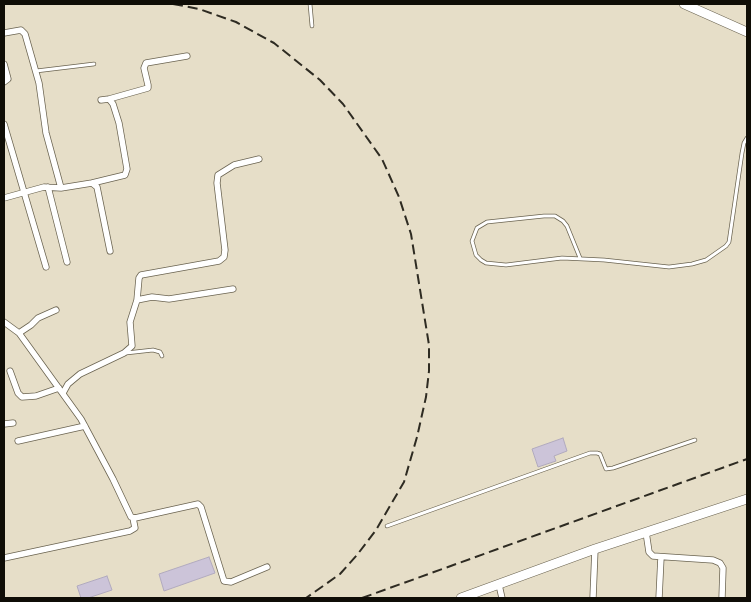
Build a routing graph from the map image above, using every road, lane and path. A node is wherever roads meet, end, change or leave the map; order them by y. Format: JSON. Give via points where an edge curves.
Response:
{"nodes":[{"id":1,"x":310,"y":4,"type":"edge"},
{"id":2,"x":689,"y":5,"type":"edge"},
{"id":3,"x":312,"y":26,"type":"dead end"},
{"id":4,"x":747,"y":32,"type":"edge"},
{"id":5,"x":4,"y":33,"type":"edge"},
{"id":6,"x":187,"y":56,"type":"dead end"},
{"id":7,"x":4,"y":64,"type":"edge"},
{"id":8,"x":94,"y":64,"type":"dead end"},
{"id":9,"x":36,"y":71,"type":"junction"},
{"id":10,"x":4,"y":82,"type":"edge"},
{"id":11,"x":110,"y":99,"type":"junction"},
{"id":12,"x":101,"y":100,"type":"dead end"},
{"id":13,"x":4,"y":124,"type":"edge"},
{"id":14,"x":747,"y":138,"type":"edge"},
{"id":15,"x":259,"y":159,"type":"dead end"},
{"id":16,"x":92,"y":183,"type":"junction"},
{"id":17,"x":48,"y":187,"type":"junction"},
{"id":18,"x":61,"y":188,"type":"junction"},
{"id":19,"x":24,"y":193,"type":"junction"},
{"id":20,"x":4,"y":196,"type":"edge"},
{"id":21,"x":110,"y":251,"type":"dead end"},
{"id":22,"x":580,"y":258,"type":"junction"},
{"id":23,"x":67,"y":262,"type":"dead end"},
{"id":24,"x":46,"y":267,"type":"dead end"},
{"id":25,"x":233,"y":289,"type":"dead end"},
{"id":26,"x":137,"y":300,"type":"junction"},
{"id":27,"x":56,"y":310,"type":"dead end"},
{"id":28,"x":4,"y":322,"type":"edge"},
{"id":29,"x":19,"y":333,"type":"junction"},
{"id":30,"x":124,"y":353,"type":"junction"},
{"id":31,"x":162,"y":356,"type":"dead end"},
{"id":32,"x":10,"y":371,"type":"dead end"},
{"id":33,"x":61,"y":390,"type":"junction"},
{"id":34,"x":13,"y":423,"type":"dead end"},
{"id":35,"x":4,"y":424,"type":"edge"},
{"id":36,"x":84,"y":426,"type":"junction"},
{"id":37,"x":695,"y":440,"type":"dead end"},
{"id":38,"x":18,"y":441,"type":"dead end"},
{"id":39,"x":747,"y":499,"type":"edge"},
{"id":40,"x":133,"y":518,"type":"junction"},
{"id":41,"x":387,"y":526,"type":"dead end"},
{"id":42,"x":646,"y":532,"type":"junction"},
{"id":43,"x":595,"y":549,"type":"junction"},
{"id":44,"x":661,"y":557,"type":"junction"},
{"id":45,"x":4,"y":558,"type":"edge"},
{"id":46,"x":267,"y":567,"type":"dead end"},
{"id":47,"x":499,"y":585,"type":"junction"},
{"id":48,"x":460,"y":598,"type":"edge"},
{"id":49,"x":502,"y":598,"type":"edge"},
{"id":50,"x":593,"y":598,"type":"edge"},
{"id":51,"x":659,"y":598,"type":"edge"},
{"id":52,"x":722,"y":598,"type":"edge"}],
"edges":[{"from":1,"to":3,"type":"lane"},
{"from":2,"to":4,"type":"main road"},
{"from":5,"to":9,"type":"street","via":[[23,31]]},
{"from":6,"to":11,"type":"street","via":[[146,63],[148,88]]},
{"from":7,"to":10,"type":"street","via":[[8,79]]},
{"from":8,"to":9,"type":"lane"},
{"from":9,"to":18,"type":"street","via":[[46,132]]},
{"from":11,"to":12,"type":"street"},
{"from":11,"to":16,"type":"street","via":[[119,123],[126,173]]},
{"from":13,"to":19,"type":"street"},
{"from":14,"to":22,"type":"lane","via":[[729,242],[717,254],[682,266]]},
{"from":15,"to":26,"type":"street","via":[[234,166],[218,175],[224,258],[145,274],[139,278]]},
{"from":16,"to":18,"type":"street"},
{"from":16,"to":21,"type":"street","via":[[97,187]]},
{"from":17,"to":18,"type":"street"},
{"from":17,"to":19,"type":"street"},
{"from":17,"to":23,"type":"street"},
{"from":19,"to":20,"type":"street"},
{"from":19,"to":24,"type":"street"},
{"from":22,"to":22,"type":"lane","via":[[567,226],[555,216],[487,222],[477,228],[472,241],[476,255],[486,263],[506,265]]},
{"from":25,"to":26,"type":"street","via":[[169,299],[152,297]]},
{"from":26,"to":30,"type":"street","via":[[130,322],[132,346]]},
{"from":27,"to":29,"type":"street","via":[[38,318]]},
{"from":28,"to":29,"type":"street"},
{"from":29,"to":33,"type":"street"},
{"from":30,"to":31,"type":"lane","via":[[153,350]]},
{"from":30,"to":33,"type":"street","via":[[80,374]]},
{"from":32,"to":33,"type":"street","via":[[22,397]]},
{"from":33,"to":36,"type":"street"},
{"from":34,"to":35,"type":"street"},
{"from":36,"to":38,"type":"street"},
{"from":36,"to":40,"type":"street"},
{"from":37,"to":41,"type":"lane","via":[[606,469],[597,452]]},
{"from":39,"to":42,"type":"main road"},
{"from":40,"to":45,"type":"street","via":[[134,528],[130,531]]},
{"from":40,"to":46,"type":"street","via":[[198,504],[224,581],[231,582]]},
{"from":42,"to":43,"type":"main road"},
{"from":42,"to":44,"type":"street","via":[[649,554]]},
{"from":43,"to":47,"type":"main road"},
{"from":43,"to":50,"type":"street"},
{"from":44,"to":51,"type":"street"},
{"from":44,"to":52,"type":"street","via":[[720,563],[723,568]]},
{"from":47,"to":48,"type":"main road"},
{"from":47,"to":49,"type":"street"}]}
